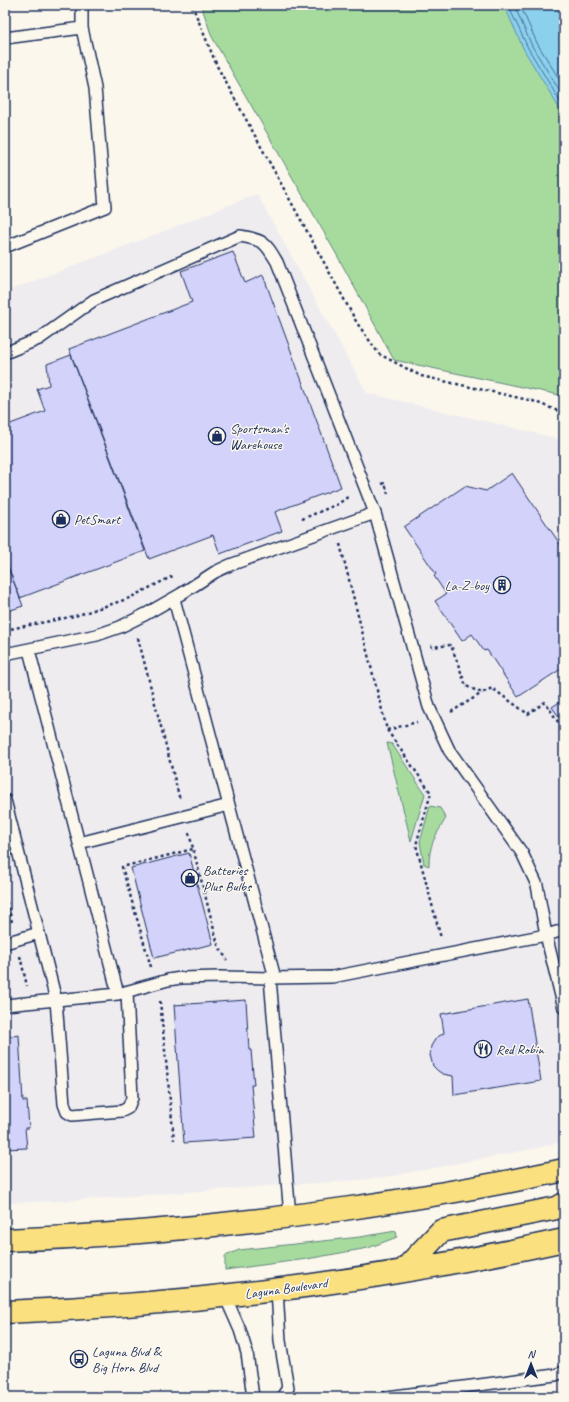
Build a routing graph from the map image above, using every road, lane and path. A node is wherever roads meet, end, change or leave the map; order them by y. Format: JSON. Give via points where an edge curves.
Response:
{"nodes":[{"id":1,"x":82,"y":5,"type":"edge"},
{"id":2,"x":192,"y":5,"type":"edge"},
{"id":3,"x":82,"y":28,"type":"junction"},
{"id":4,"x":5,"y":38,"type":"edge"},
{"id":5,"x":5,"y":247,"type":"edge"},
{"id":6,"x":5,"y":353,"type":"edge"},
{"id":7,"x":564,"y":417,"type":"edge"},
{"id":8,"x":366,"y":489,"type":"junction"},
{"id":9,"x":390,"y":498,"type":"dead end"},
{"id":10,"x":330,"y":507,"type":"junction"},
{"id":11,"x":375,"y":513,"type":"junction"},
{"id":12,"x":300,"y":519,"type":"dead end"},
{"id":13,"x":335,"y":527,"type":"junction"},
{"id":14,"x":179,"y":572,"type":"dead end"},
{"id":15,"x":174,"y":599,"type":"junction"},
{"id":16,"x":5,"y":630,"type":"edge"},
{"id":17,"x":430,"y":639,"type":"dead end"},
{"id":18,"x":29,"y":650,"type":"junction"},
{"id":19,"x":5,"y":654,"type":"edge"},
{"id":20,"x":564,"y":731,"type":"edge"},
{"id":21,"x":5,"y":800,"type":"edge"},
{"id":22,"x":229,"y":805,"type":"junction"},
{"id":23,"x":79,"y":843,"type":"junction"},
{"id":24,"x":564,"y":930,"type":"edge"},
{"id":25,"x":39,"y":933,"type":"junction"},
{"id":26,"x":546,"y":935,"type":"junction"},
{"id":27,"x":5,"y":943,"type":"edge"},
{"id":28,"x":446,"y":954,"type":"junction"},
{"id":29,"x":272,"y":978,"type":"junction"},
{"id":30,"x":123,"y":993,"type":"junction"},
{"id":31,"x":56,"y":1000,"type":"junction"},
{"id":32,"x":5,"y":1004,"type":"edge"},
{"id":33,"x":564,"y":1008,"type":"edge"},
{"id":34,"x":564,"y":1170,"type":"edge"},
{"id":35,"x":564,"y":1204,"type":"edge"},
{"id":36,"x":290,"y":1216,"type":"junction"},
{"id":37,"x":5,"y":1240,"type":"edge"},
{"id":38,"x":564,"y":1240,"type":"edge"},
{"id":39,"x":404,"y":1270,"type":"junction"},
{"id":40,"x":277,"y":1290,"type":"junction"},
{"id":41,"x":225,"y":1296,"type":"junction"},
{"id":42,"x":5,"y":1312,"type":"edge"},
{"id":43,"x":564,"y":1372,"type":"edge"},
{"id":44,"x":253,"y":1397,"type":"edge"},
{"id":45,"x":282,"y":1397,"type":"edge"},
{"id":46,"x":387,"y":1397,"type":"edge"}],
"edges":[{"from":1,"to":3,"type":"lane"},
{"from":2,"to":7,"type":"path","via":[[217,66],[357,323],[379,354],[421,376],[533,401],[558,411]]},
{"from":3,"to":4,"type":"lane"},
{"from":3,"to":5,"type":"lane","via":[[96,88],[105,207]]},
{"from":6,"to":8,"type":"lane","via":[[39,339],[94,300],[240,236],[257,239],[268,247],[277,262]]},
{"from":8,"to":9,"type":"path","via":[[385,483]]},
{"from":8,"to":10,"type":"path"},
{"from":8,"to":11,"type":"lane"},
{"from":10,"to":12,"type":"path"},
{"from":10,"to":13,"type":"path"},
{"from":11,"to":13,"type":"lane"},
{"from":11,"to":26,"type":"lane","via":[[428,708],[449,750],[522,853],[537,885]]},
{"from":13,"to":15,"type":"lane","via":[[230,565]]},
{"from":13,"to":28,"type":"path","via":[[387,730],[431,793],[416,845]]},
{"from":14,"to":16,"type":"path","via":[[127,599],[75,616]]},
{"from":15,"to":18,"type":"lane","via":[[133,621],[97,635]]},
{"from":15,"to":22,"type":"lane"},
{"from":17,"to":20,"type":"path","via":[[432,647],[452,645],[466,686],[482,693],[492,688],[528,714],[545,702]]},
{"from":18,"to":19,"type":"lane"},
{"from":18,"to":23,"type":"lane"},
{"from":21,"to":25,"type":"lane"},
{"from":22,"to":23,"type":"lane"},
{"from":22,"to":29,"type":"lane"},
{"from":23,"to":30,"type":"lane"},
{"from":24,"to":26,"type":"lane"},
{"from":25,"to":27,"type":"lane"},
{"from":25,"to":31,"type":"lane"},
{"from":26,"to":28,"type":"lane"},
{"from":26,"to":33,"type":"lane"},
{"from":28,"to":29,"type":"lane","via":[[332,977]]},
{"from":29,"to":30,"type":"lane","via":[[180,978]]},
{"from":29,"to":36,"type":"lane"},
{"from":30,"to":31,"type":"lane"},
{"from":30,"to":31,"type":"lane","via":[[132,1098],[128,1108],[122,1111],[72,1115],[67,1112],[64,1104]]},
{"from":31,"to":32,"type":"lane"},
{"from":34,"to":36,"type":"main road","via":[[406,1200]]},
{"from":35,"to":39,"type":"main road","via":[[557,1208],[441,1231]]},
{"from":36,"to":37,"type":"main road","via":[[160,1231]]},
{"from":38,"to":39,"type":"main road","name":"Laguna Boulevard"},
{"from":39,"to":40,"type":"main road","name":"Laguna Boulevard"},
{"from":40,"to":41,"type":"main road","name":"Laguna Boulevard"},
{"from":40,"to":45,"type":"lane","via":[[280,1341],[288,1388]]},
{"from":41,"to":42,"type":"main road","name":"Laguna Boulevard"},
{"from":41,"to":44,"type":"lane","via":[[247,1353]]},
{"from":43,"to":46,"type":"lane"}]}
